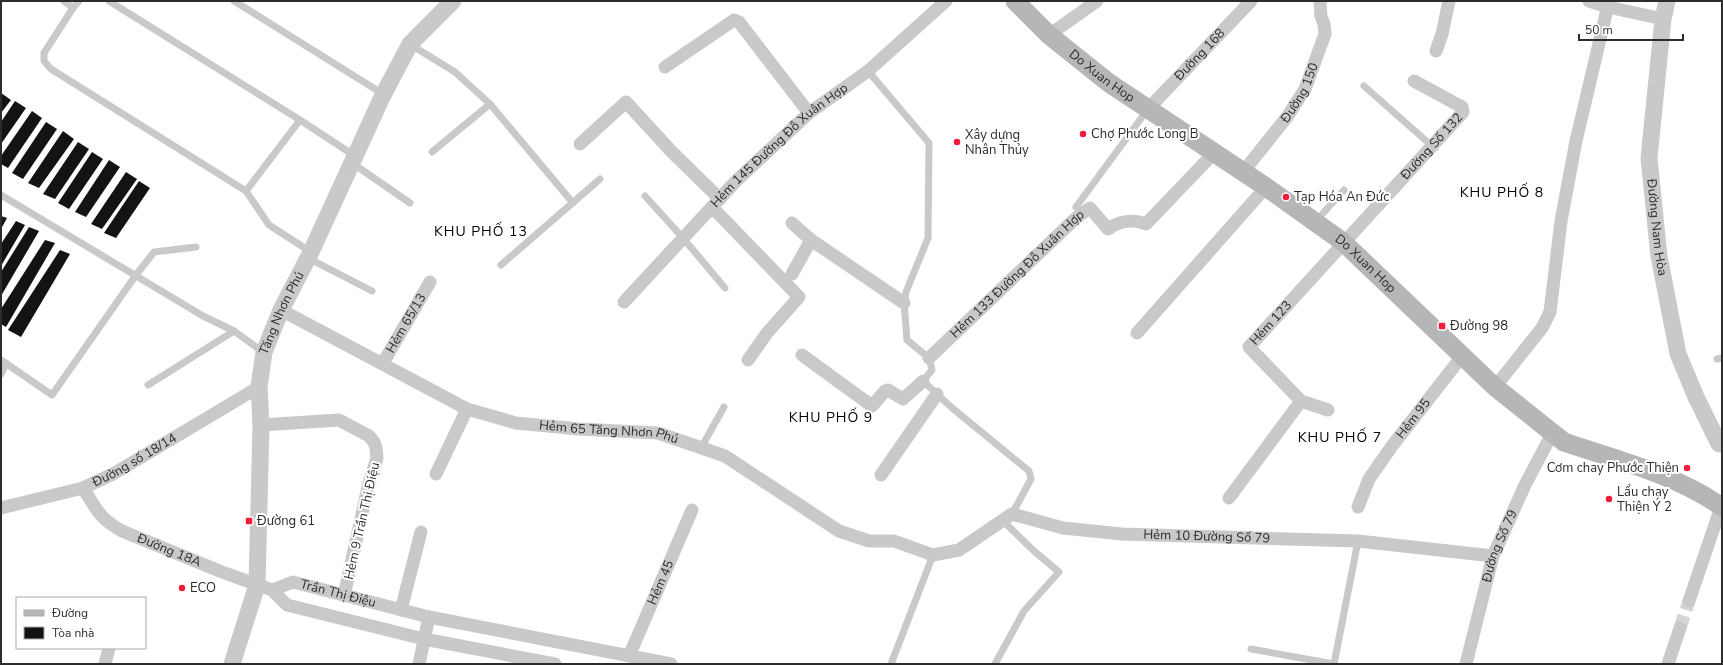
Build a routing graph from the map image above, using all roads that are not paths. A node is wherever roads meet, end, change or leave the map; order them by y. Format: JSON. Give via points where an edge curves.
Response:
{"nodes":[{"id":1,"x":64,"y":1,"type":"edge"},
{"id":2,"x":79,"y":1,"type":"edge"},
{"id":3,"x":109,"y":1,"type":"edge"},
{"id":4,"x":234,"y":1,"type":"edge"},
{"id":5,"x":453,"y":1,"type":"edge"},
{"id":6,"x":946,"y":1,"type":"edge"},
{"id":7,"x":1015,"y":1,"type":"edge"},
{"id":8,"x":1097,"y":1,"type":"edge"},
{"id":9,"x":1251,"y":1,"type":"edge"},
{"id":10,"x":1320,"y":1,"type":"edge"},
{"id":11,"x":1449,"y":1,"type":"edge"},
{"id":12,"x":1589,"y":1,"type":"edge"},
{"id":13,"x":1667,"y":1,"type":"edge"},
{"id":14,"x":1609,"y":4,"type":"edge"},
{"id":15,"x":73,"y":8,"type":"junction"},
{"id":16,"x":1663,"y":19,"type":"junction"},
{"id":17,"x":1049,"y":35,"type":"junction"},
{"id":18,"x":410,"y":44,"type":"junction"},
{"id":19,"x":1436,"y":51,"type":"dead end"},
{"id":20,"x":665,"y":67,"type":"dead end"},
{"id":21,"x":868,"y":71,"type":"junction"},
{"id":22,"x":1414,"y":81,"type":"dead end"},
{"id":23,"x":1364,"y":86,"type":"dead end"},
{"id":24,"x":384,"y":95,"type":"junction"},
{"id":25,"x":490,"y":104,"type":"junction"},
{"id":26,"x":1148,"y":109,"type":"junction"},
{"id":27,"x":809,"y":114,"type":"junction"},
{"id":28,"x":300,"y":120,"type":"junction"},
{"id":29,"x":580,"y":144,"type":"dead end"},
{"id":30,"x":1432,"y":146,"type":"junction"},
{"id":31,"x":432,"y":152,"type":"dead end"},
{"id":32,"x":1214,"y":153,"type":"junction"},
{"id":33,"x":353,"y":160,"type":"junction"},
{"id":34,"x":1243,"y":172,"type":"junction"},
{"id":35,"x":600,"y":179,"type":"dead end"},
{"id":36,"x":1266,"y":187,"type":"junction"},
{"id":37,"x":1344,"y":190,"type":"dead end"},
{"id":38,"x":246,"y":191,"type":"junction"},
{"id":39,"x":1,"y":195,"type":"edge"},
{"id":40,"x":645,"y":196,"type":"dead end"},
{"id":41,"x":410,"y":203,"type":"dead end"},
{"id":42,"x":573,"y":203,"type":"junction"},
{"id":43,"x":716,"y":203,"type":"junction"},
{"id":44,"x":1076,"y":207,"type":"dead end"},
{"id":45,"x":1315,"y":222,"type":"junction"},
{"id":46,"x":792,"y":223,"type":"dead end"},
{"id":47,"x":683,"y":238,"type":"junction"},
{"id":48,"x":811,"y":240,"type":"junction"},
{"id":49,"x":1343,"y":242,"type":"junction"},
{"id":50,"x":196,"y":247,"type":"dead end"},
{"id":51,"x":309,"y":255,"type":"junction"},
{"id":52,"x":501,"y":265,"type":"dead end"},
{"id":53,"x":792,"y":274,"type":"dead end"},
{"id":54,"x":136,"y":275,"type":"junction"},
{"id":55,"x":430,"y":282,"type":"dead end"},
{"id":56,"x":725,"y":288,"type":"dead end"},
{"id":57,"x":372,"y":291,"type":"dead end"},
{"id":58,"x":624,"y":302,"type":"dead end"},
{"id":59,"x":904,"y":303,"type":"junction"},
{"id":60,"x":281,"y":310,"type":"junction"},
{"id":61,"x":234,"y":331,"type":"junction"},
{"id":62,"x":1137,"y":333,"type":"dead end"},
{"id":63,"x":264,"y":352,"type":"junction"},
{"id":64,"x":1463,"y":355,"type":"junction"},
{"id":65,"x":802,"y":356,"type":"dead end"},
{"id":66,"x":929,"y":358,"type":"junction"},
{"id":67,"x":748,"y":360,"type":"dead end"},
{"id":68,"x":3,"y":361,"type":"edge"},
{"id":69,"x":383,"y":363,"type":"junction"},
{"id":70,"x":1,"y":374,"type":"edge"},
{"id":71,"x":924,"y":381,"type":"junction"},
{"id":72,"x":148,"y":385,"type":"dead end"},
{"id":73,"x":259,"y":387,"type":"junction"},
{"id":74,"x":1495,"y":387,"type":"junction"},
{"id":75,"x":937,"y":394,"type":"junction"},
{"id":76,"x":1301,"y":401,"type":"junction"},
{"id":77,"x":724,"y":407,"type":"dead end"},
{"id":78,"x":467,"y":409,"type":"junction"},
{"id":79,"x":1328,"y":410,"type":"dead end"},
{"id":80,"x":261,"y":425,"type":"junction"},
{"id":81,"x":1552,"y":434,"type":"junction"},
{"id":82,"x":1721,"y":446,"type":"edge"},
{"id":83,"x":701,"y":448,"type":"junction"},
{"id":84,"x":436,"y":474,"type":"dead end"},
{"id":85,"x":881,"y":475,"type":"dead end"},
{"id":86,"x":83,"y":488,"type":"junction"},
{"id":87,"x":1229,"y":498,"type":"dead end"},
{"id":88,"x":1358,"y":507,"type":"dead end"},
{"id":89,"x":1722,"y":507,"type":"edge"},
{"id":90,"x":1,"y":508,"type":"edge"},
{"id":91,"x":692,"y":510,"type":"dead end"},
{"id":92,"x":1007,"y":517,"type":"junction"},
{"id":93,"x":420,"y":532,"type":"dead end"},
{"id":94,"x":1358,"y":541,"type":"junction"},
{"id":95,"x":933,"y":555,"type":"junction"},
{"id":96,"x":1493,"y":556,"type":"junction"},
{"id":97,"x":264,"y":588,"type":"junction"},
{"id":98,"x":344,"y":596,"type":"junction"},
{"id":99,"x":1689,"y":601,"type":"tunnel mouth"},
{"id":100,"x":401,"y":610,"type":"junction"},
{"id":101,"x":429,"y":617,"type":"junction"},
{"id":102,"x":1680,"y":628,"type":"tunnel mouth"},
{"id":103,"x":424,"y":639,"type":"junction"},
{"id":104,"x":109,"y":649,"type":"edge"},
{"id":105,"x":1251,"y":649,"type":"dead end"},
{"id":106,"x":629,"y":656,"type":"junction"},
{"id":107,"x":104,"y":664,"type":"edge"},
{"id":108,"x":232,"y":664,"type":"edge"},
{"id":109,"x":419,"y":664,"type":"edge"},
{"id":110,"x":555,"y":664,"type":"edge"},
{"id":111,"x":671,"y":664,"type":"edge"},
{"id":112,"x":891,"y":664,"type":"edge"},
{"id":113,"x":995,"y":664,"type":"edge"},
{"id":114,"x":1466,"y":664,"type":"edge"},
{"id":115,"x":1668,"y":664,"type":"edge"}],
"edges":[{"from":1,"to":15,"type":"lane"},
{"from":2,"to":15,"type":"lane"},
{"from":3,"to":28,"type":"lane"},
{"from":4,"to":24,"type":"lane"},
{"from":5,"to":18,"type":"street","name":"Tăng Nhơn Phú"},
{"from":6,"to":21,"type":"street","name":"Hẻm 145 Đường Đỗ Xuân Hợp"},
{"from":7,"to":17,"type":"main road","name":"Do Xuan Hop"},
{"from":8,"to":17,"type":"street"},
{"from":9,"to":26,"type":"street","name":"Đường 168"},
{"from":10,"to":34,"type":"street","name":"Đường 150","via":[[1325,34],[1305,89],[1287,117]]},
{"from":11,"to":19,"type":"street"},
{"from":12,"to":14,"type":"street"},
{"from":13,"to":16,"type":"street","name":"Đường Nam Hòa"},
{"from":14,"to":16,"type":"street"},
{"from":14,"to":74,"type":"street","via":[[1576,141],[1561,221],[1550,312],[1542,328]]},
{"from":15,"to":38,"type":"lane","via":[[44,53],[44,61],[51,69]]},
{"from":16,"to":82,"type":"street","name":"Đường Nam Hòa","via":[[1650,158],[1659,256],[1678,354]]},
{"from":17,"to":26,"type":"main road","name":"Do Xuan Hop","via":[[1109,83]]},
{"from":18,"to":24,"type":"street","name":"Tăng Nhơn Phú"},
{"from":18,"to":25,"type":"lane","via":[[455,72]]},
{"from":20,"to":27,"type":"street","via":[[734,20],[739,22]]},
{"from":21,"to":27,"type":"street","name":"Hẻm 145 Đường Đỗ Xuân Hợp"},
{"from":21,"to":59,"type":"lane","via":[[929,143],[928,238]]},
{"from":22,"to":30,"type":"street","name":"Đường Số 132","via":[[1462,106],[1463,112]]},
{"from":23,"to":30,"type":"lane"},
{"from":24,"to":33,"type":"street","name":"Tăng Nhơn Phú"},
{"from":25,"to":31,"type":"lane"},
{"from":25,"to":42,"type":"lane"},
{"from":26,"to":32,"type":"main road","name":"Do Xuan Hop"},
{"from":26,"to":44,"type":"lane"},
{"from":27,"to":43,"type":"street","name":"Hẻm 145 Đường Đỗ Xuân Hợp","via":[[736,181]]},
{"from":28,"to":33,"type":"lane"},
{"from":28,"to":38,"type":"lane"},
{"from":29,"to":43,"type":"street","via":[[626,102]]},
{"from":30,"to":49,"type":"street","name":"Đường Số 132"},
{"from":32,"to":34,"type":"main road","name":"Do Xuan Hop"},
{"from":32,"to":66,"type":"street","name":"Hẻm 133 Đường Đỗ Xuân Hợp","via":[[1146,224],[1119,222],[1108,229],[1090,208],[1077,217]]},
{"from":33,"to":41,"type":"lane"},
{"from":33,"to":51,"type":"street","name":"Tăng Nhơn Phú"},
{"from":34,"to":36,"type":"main road","name":"Do Xuan Hop"},
{"from":35,"to":42,"type":"lane"},
{"from":36,"to":45,"type":"main road","name":"Do Xuan Hop"},
{"from":36,"to":62,"type":"street"},
{"from":37,"to":45,"type":"lane"},
{"from":38,"to":51,"type":"lane","via":[[269,225]]},
{"from":39,"to":54,"type":"lane"},
{"from":40,"to":47,"type":"lane"},
{"from":42,"to":52,"type":"lane"},
{"from":43,"to":47,"type":"street","name":"Hẻm 145 Đường Đỗ Xuân Hợp"},
{"from":43,"to":67,"type":"street","via":[[799,298],[767,333]]},
{"from":45,"to":49,"type":"main road","name":"Do Xuan Hop"},
{"from":46,"to":48,"type":"street"},
{"from":47,"to":56,"type":"lane"},
{"from":47,"to":58,"type":"street","name":"Hẻm 145 Đường Đỗ Xuân Hợp"},
{"from":48,"to":53,"type":"street"},
{"from":48,"to":59,"type":"street"},
{"from":49,"to":64,"type":"main road","name":"Do Xuan Hop"},
{"from":49,"to":76,"type":"street","name":"Hẻm 123","via":[[1249,347]]},
{"from":50,"to":54,"type":"lane","via":[[154,252]]},
{"from":51,"to":57,"type":"lane"},
{"from":51,"to":60,"type":"street","name":"Tăng Nhơn Phú"},
{"from":54,"to":61,"type":"lane","via":[[203,316]]},
{"from":54,"to":68,"type":"lane","via":[[52,395]]},
{"from":55,"to":69,"type":"street","name":"Hẻm 65/13"},
{"from":59,"to":66,"type":"lane","via":[[906,340]]},
{"from":60,"to":63,"type":"street","name":"Tăng Nhơn Phú"},
{"from":60,"to":69,"type":"street","name":"Hẻm 65 Tăng Nhơn Phú"},
{"from":61,"to":63,"type":"lane"},
{"from":61,"to":72,"type":"lane"},
{"from":63,"to":73,"type":"street","name":"Tăng Nhơn Phú"},
{"from":64,"to":74,"type":"main road","name":"Do Xuan Hop"},
{"from":64,"to":88,"type":"street","name":"Hẻm 95","via":[[1369,479]]},
{"from":65,"to":71,"type":"street","via":[[872,406],[885,391],[888,390],[903,399]]},
{"from":66,"to":71,"type":"lane","via":[[932,370]]},
{"from":68,"to":70,"type":"lane"},
{"from":69,"to":78,"type":"street","name":"Hẻm 65 Tăng Nhơn Phú"},
{"from":71,"to":75,"type":"lane"},
{"from":73,"to":80,"type":"street","name":"Tăng Nhơn Phú"},
{"from":73,"to":86,"type":"street","name":"Đường số 18/14","via":[[113,474]]},
{"from":74,"to":81,"type":"main road","name":"Do Xuan Hop"},
{"from":75,"to":85,"type":"street"},
{"from":75,"to":92,"type":"lane","via":[[1029,471],[1031,479]]},
{"from":76,"to":79,"type":"street","name":"Hẻm 123"},
{"from":76,"to":87,"type":"street"},
{"from":77,"to":83,"type":"lane"},
{"from":78,"to":83,"type":"street","name":"Hẻm 65 Tăng Nhơn Phú","via":[[516,423],[658,433]]},
{"from":78,"to":84,"type":"street"},
{"from":80,"to":97,"type":"street","name":"Tăng Nhơn Phú"},
{"from":80,"to":98,"type":"street","name":"Hẻm 9 Trần Thị Điệu","via":[[339,420],[369,436],[375,445],[377,458]]},
{"from":81,"to":89,"type":"main road","name":"Do Xuan Hop","via":[[1564,442],[1654,472],[1706,496]]},
{"from":81,"to":96,"type":"street","name":"Đường Số 79","via":[[1525,485]]},
{"from":83,"to":95,"type":"street","name":"Hẻm 65 Tăng Nhơn Phú","via":[[725,456],[839,531],[869,540],[894,541]]},
{"from":86,"to":90,"type":"street","name":"Đường số 18/14"},
{"from":86,"to":97,"type":"street","name":"Đường 18A","via":[[98,513],[115,528]]},
{"from":89,"to":99,"type":"street"},
{"from":91,"to":106,"type":"street","name":"Hẻm 45"},
{"from":92,"to":94,"type":"street","name":"Hẻm 10 Đường Số 79","via":[[1063,528],[1122,534]]},
{"from":92,"to":95,"type":"street","via":[[959,550]]},
{"from":92,"to":113,"type":"lane","via":[[1034,551],[1059,572],[1024,611]]},
{"from":93,"to":100,"type":"street"},
{"from":94,"to":96,"type":"street","name":"Hẻm 10 Đường Số 79"},
{"from":94,"to":105,"type":"lane","via":[[1334,664]]},
{"from":95,"to":112,"type":"lane"},
{"from":96,"to":114,"type":"street","name":"Đường Số 79"},
{"from":97,"to":98,"type":"street","name":"Trần Thị Điệu","via":[[293,582]]},
{"from":97,"to":103,"type":"street","name":"Trần Thị Điệu","via":[[287,605]]},
{"from":97,"to":108,"type":"street","name":"Tăng Nhơn Phú"},
{"from":98,"to":100,"type":"street","name":"Trần Thị Điệu"},
{"from":100,"to":101,"type":"street","name":"Trần Thị Điệu"},
{"from":101,"to":103,"type":"street"},
{"from":101,"to":106,"type":"street","name":"Trần Thị Điệu"},
{"from":102,"to":115,"type":"street"},
{"from":103,"to":109,"type":"street"},
{"from":103,"to":110,"type":"street","name":"Trần Thị Điệu"},
{"from":104,"to":107,"type":"street"},
{"from":106,"to":111,"type":"street","name":"Trần Thị Điệu"}]}
